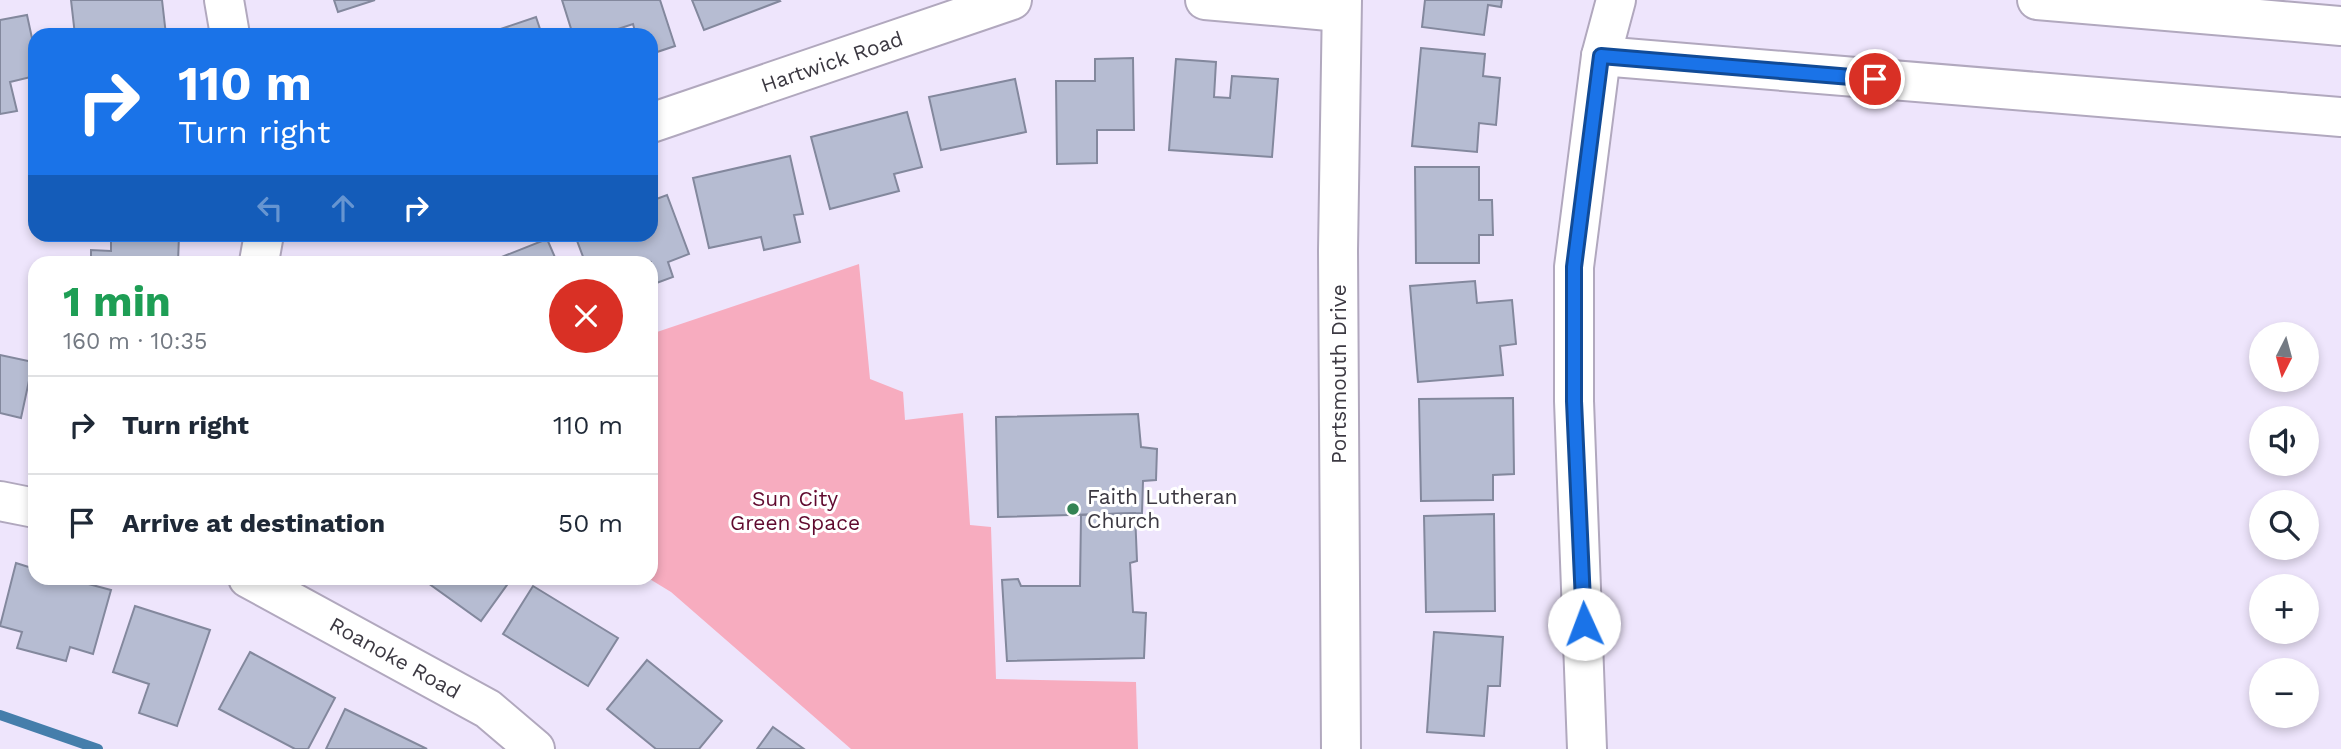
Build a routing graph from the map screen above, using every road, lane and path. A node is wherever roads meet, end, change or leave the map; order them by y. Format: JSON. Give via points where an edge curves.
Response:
{"nodes":[{"id":1,"x":224,"y":0,"type":"edge"},
{"id":2,"x":1012,"y":0,"type":"edge"},
{"id":3,"x":1205,"y":0,"type":"edge"},
{"id":4,"x":1616,"y":0,"type":"edge"},
{"id":5,"x":2037,"y":0,"type":"edge"},
{"id":6,"x":1341,"y":6,"type":"edge"},
{"id":7,"x":2341,"y":26,"type":"edge"},
{"id":8,"x":229,"y":28,"type":"edge"},
{"id":9,"x":1601,"y":56,"type":"junction"},
{"id":10,"x":2341,"y":117,"type":"edge"},
{"id":11,"x":658,"y":121,"type":"edge"},
{"id":12,"x":0,"y":501,"type":"edge"},
{"id":13,"x":28,"y":507,"type":"edge"},
{"id":14,"x":261,"y":585,"type":"edge"},
{"id":15,"x":535,"y":749,"type":"edge"},
{"id":16,"x":1341,"y":749,"type":"edge"},
{"id":17,"x":1587,"y":749,"type":"edge"}],
"edges":[{"from":1,"to":8,"type":"street"},
{"from":2,"to":11,"type":"street","name":"Hartwick Road"},
{"from":3,"to":6,"type":"street"},
{"from":4,"to":9,"type":"street"},
{"from":5,"to":7,"type":"street"},
{"from":6,"to":16,"type":"street","name":"Portsmouth Drive"},
{"from":9,"to":10,"type":"street"},
{"from":9,"to":17,"type":"street","via":[[1574,267],[1574,401]]},
{"from":12,"to":13,"type":"street"},
{"from":14,"to":15,"type":"street","name":"Roanoke Road","via":[[488,709]]}]}
